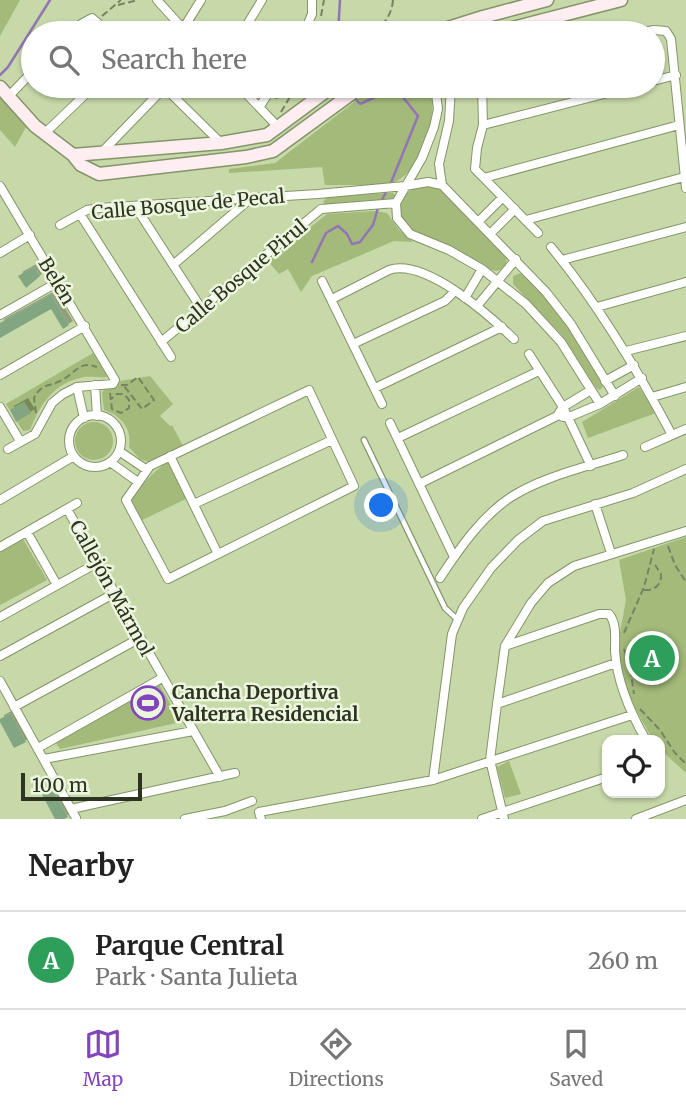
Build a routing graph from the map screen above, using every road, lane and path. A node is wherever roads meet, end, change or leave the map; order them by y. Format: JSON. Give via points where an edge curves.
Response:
{"nodes":[{"id":1,"x":121,"y":0,"type":"edge"},
{"id":2,"x":138,"y":0,"type":"edge"},
{"id":3,"x":157,"y":0,"type":"edge"},
{"id":4,"x":201,"y":0,"type":"edge"},
{"id":5,"x":262,"y":0,"type":"edge"},
{"id":6,"x":312,"y":0,"type":"edge"},
{"id":7,"x":393,"y":0,"type":"edge"},
{"id":8,"x":547,"y":0,"type":"edge"},
{"id":9,"x":621,"y":0,"type":"edge"},
{"id":10,"x":117,"y":5,"type":"junction"},
{"id":11,"x":483,"y":17,"type":"junction"},
{"id":12,"x":85,"y":21,"type":"edge"},
{"id":13,"x":96,"y":21,"type":"joint"},
{"id":14,"x":176,"y":21,"type":"edge"},
{"id":15,"x":190,"y":21,"type":"edge"},
{"id":16,"x":249,"y":21,"type":"edge"},
{"id":17,"x":309,"y":21,"type":"edge"},
{"id":18,"x":384,"y":21,"type":"edge"},
{"id":19,"x":470,"y":21,"type":"edge"},
{"id":20,"x":485,"y":21,"type":"edge"},
{"id":21,"x":538,"y":21,"type":"edge"},
{"id":22,"x":665,"y":32,"type":"edge"},
{"id":23,"x":676,"y":75,"type":"junction"},
{"id":24,"x":665,"y":78,"type":"edge"},
{"id":25,"x":21,"y":80,"type":"edge"},
{"id":26,"x":4,"y":92,"type":"edge"},
{"id":27,"x":81,"y":98,"type":"edge"},
{"id":28,"x":153,"y":98,"type":"edge"},
{"id":29,"x":175,"y":98,"type":"edge"},
{"id":30,"x":252,"y":98,"type":"edge"},
{"id":31,"x":265,"y":98,"type":"edge"},
{"id":32,"x":289,"y":98,"type":"edge"},
{"id":33,"x":318,"y":98,"type":"edge"},
{"id":34,"x":346,"y":98,"type":"edge"},
{"id":35,"x":437,"y":98,"type":"edge"},
{"id":36,"x":450,"y":98,"type":"edge"},
{"id":37,"x":482,"y":98,"type":"edge"},
{"id":38,"x":588,"y":98,"type":"edge"},
{"id":39,"x":260,"y":106,"type":"junction"},
{"id":40,"x":483,"y":125,"type":"junction"},
{"id":41,"x":680,"y":125,"type":"junction"},
{"id":42,"x":279,"y":128,"type":"junction"},
{"id":43,"x":45,"y":133,"type":"junction"},
{"id":44,"x":221,"y":143,"type":"junction"},
{"id":45,"x":100,"y":154,"type":"junction"},
{"id":46,"x":73,"y":155,"type":"junction"},
{"id":47,"x":684,"y":177,"type":"junction"},
{"id":48,"x":484,"y":178,"type":"junction"},
{"id":49,"x":442,"y":185,"type":"junction"},
{"id":50,"x":405,"y":186,"type":"junction"},
{"id":51,"x":686,"y":188,"type":"edge"},
{"id":52,"x":1,"y":189,"type":"edge"},
{"id":53,"x":318,"y":194,"type":"junction"},
{"id":54,"x":503,"y":197,"type":"junction"},
{"id":55,"x":250,"y":199,"type":"junction"},
{"id":56,"x":396,"y":203,"type":"junction"},
{"id":57,"x":135,"y":206,"type":"junction"},
{"id":58,"x":321,"y":209,"type":"junction"},
{"id":59,"x":515,"y":209,"type":"junction"},
{"id":60,"x":80,"y":214,"type":"junction"},
{"id":61,"x":526,"y":220,"type":"junction"},
{"id":62,"x":479,"y":221,"type":"junction"},
{"id":63,"x":60,"y":225,"type":"dead end"},
{"id":64,"x":686,"y":227,"type":"edge"},
{"id":65,"x":491,"y":233,"type":"junction"},
{"id":66,"x":538,"y":233,"type":"dead end"},
{"id":67,"x":30,"y":235,"type":"junction"},
{"id":68,"x":551,"y":247,"type":"dead end"},
{"id":69,"x":0,"y":253,"type":"edge"},
{"id":70,"x":516,"y":259,"type":"junction"},
{"id":71,"x":562,"y":260,"type":"junction"},
{"id":72,"x":173,"y":265,"type":"junction"},
{"id":73,"x":482,"y":268,"type":"junction"},
{"id":74,"x":498,"y":279,"type":"junction"},
{"id":75,"x":322,"y":281,"type":"dead end"},
{"id":76,"x":58,"y":282,"type":"junction"},
{"id":77,"x":686,"y":282,"type":"edge"},
{"id":78,"x":455,"y":291,"type":"junction"},
{"id":79,"x":465,"y":298,"type":"junction"},
{"id":80,"x":332,"y":299,"type":"junction"},
{"id":81,"x":477,"y":306,"type":"junction"},
{"id":82,"x":597,"y":307,"type":"junction"},
{"id":83,"x":201,"y":308,"type":"junction"},
{"id":84,"x":0,"y":315,"type":"edge"},
{"id":85,"x":85,"y":326,"type":"junction"},
{"id":86,"x":502,"y":327,"type":"junction"},
{"id":87,"x":686,"y":336,"type":"edge"},
{"id":88,"x":514,"y":339,"type":"dead end"},
{"id":89,"x":161,"y":342,"type":"junction"},
{"id":90,"x":353,"y":344,"type":"junction"},
{"id":91,"x":626,"y":351,"type":"junction"},
{"id":92,"x":529,"y":354,"type":"dead end"},
{"id":93,"x":171,"y":357,"type":"dead end"},
{"id":94,"x":634,"y":365,"type":"junction"},
{"id":95,"x":102,"y":371,"type":"dead end"},
{"id":96,"x":539,"y":371,"type":"junction"},
{"id":97,"x":0,"y":375,"type":"edge"},
{"id":98,"x":642,"y":378,"type":"junction"},
{"id":99,"x":116,"y":380,"type":"junction"},
{"id":100,"x":605,"y":381,"type":"junction"},
{"id":101,"x":95,"y":385,"type":"junction"},
{"id":102,"x":124,"y":386,"type":"junction"},
{"id":103,"x":77,"y":387,"type":"junction"},
{"id":104,"x":686,"y":387,"type":"edge"},
{"id":105,"x":375,"y":388,"type":"junction"},
{"id":106,"x":107,"y":389,"type":"dead end"},
{"id":107,"x":591,"y":390,"type":"junction"},
{"id":108,"x":615,"y":396,"type":"junction"},
{"id":109,"x":652,"y":397,"type":"junction"},
{"id":110,"x":111,"y":399,"type":"junction"},
{"id":111,"x":382,"y":404,"type":"dead end"},
{"id":112,"x":600,"y":404,"type":"junction"},
{"id":113,"x":0,"y":407,"type":"edge"},
{"id":114,"x":564,"y":407,"type":"junction"},
{"id":115,"x":36,"y":414,"type":"dead end"},
{"id":116,"x":97,"y":415,"type":"junction"},
{"id":117,"x":557,"y":416,"type":"junction"},
{"id":118,"x":569,"y":417,"type":"junction"},
{"id":119,"x":84,"y":418,"type":"junction"},
{"id":120,"x":390,"y":423,"type":"dead end"},
{"id":121,"x":686,"y":429,"type":"edge"},
{"id":122,"x":673,"y":435,"type":"junction"},
{"id":123,"x":398,"y":438,"type":"junction"},
{"id":124,"x":332,"y":440,"type":"junction"},
{"id":125,"x":364,"y":440,"type":"dead end"},
{"id":126,"x":20,"y":442,"type":"junction"},
{"id":127,"x":645,"y":447,"type":"dead end"},
{"id":128,"x":8,"y":449,"type":"dead end"},
{"id":129,"x":119,"y":451,"type":"junction"},
{"id":130,"x":623,"y":455,"type":"dead end"},
{"id":131,"x":74,"y":456,"type":"junction"},
{"id":132,"x":170,"y":456,"type":"junction"},
{"id":133,"x":110,"y":463,"type":"junction"},
{"id":134,"x":591,"y":466,"type":"junction"},
{"id":135,"x":686,"y":469,"type":"edge"},
{"id":136,"x":147,"y":470,"type":"junction"},
{"id":137,"x":138,"y":482,"type":"junction"},
{"id":138,"x":419,"y":484,"type":"junction"},
{"id":139,"x":0,"y":500,"type":"edge"},
{"id":140,"x":77,"y":503,"type":"dead end"},
{"id":141,"x":194,"y":504,"type":"junction"},
{"id":142,"x":596,"y":504,"type":"junction"},
{"id":143,"x":67,"y":509,"type":"junction"},
{"id":144,"x":686,"y":531,"type":"edge"},
{"id":145,"x":27,"y":532,"type":"junction"},
{"id":146,"x":666,"y":538,"type":"junction"},
{"id":147,"x":656,"y":541,"type":"junction"},
{"id":148,"x":0,"y":547,"type":"edge"},
{"id":149,"x":611,"y":553,"type":"junction"},
{"id":150,"x":218,"y":554,"type":"junction"},
{"id":151,"x":454,"y":557,"type":"junction"},
{"id":152,"x":97,"y":563,"type":"junction"},
{"id":153,"x":655,"y":565,"type":"dead end"},
{"id":154,"x":440,"y":578,"type":"dead end"},
{"id":155,"x":686,"y":582,"type":"edge"},
{"id":156,"x":57,"y":585,"type":"junction"},
{"id":157,"x":643,"y":590,"type":"junction"},
{"id":158,"x":115,"y":593,"type":"junction"},
{"id":159,"x":0,"y":617,"type":"edge"},
{"id":160,"x":458,"y":619,"type":"junction"},
{"id":161,"x":140,"y":638,"type":"junction"},
{"id":162,"x":505,"y":646,"type":"junction"},
{"id":163,"x":0,"y":656,"type":"edge"},
{"id":164,"x":616,"y":663,"type":"junction"},
{"id":165,"x":162,"y":678,"type":"junction"},
{"id":166,"x":0,"y":681,"type":"edge"},
{"id":167,"x":634,"y":696,"type":"dead end"},
{"id":168,"x":497,"y":704,"type":"junction"},
{"id":169,"x":638,"y":706,"type":"dead end"},
{"id":170,"x":15,"y":707,"type":"junction"},
{"id":171,"x":632,"y":715,"type":"junction"},
{"id":172,"x":193,"y":731,"type":"junction"},
{"id":173,"x":643,"y":735,"type":"edge"},
{"id":174,"x":38,"y":748,"type":"junction"},
{"id":175,"x":44,"y":760,"type":"junction"},
{"id":176,"x":490,"y":760,"type":"junction"},
{"id":177,"x":686,"y":764,"type":"edge"},
{"id":178,"x":235,"y":773,"type":"dead end"},
{"id":179,"x":220,"y":777,"type":"junction"},
{"id":180,"x":602,"y":779,"type":"edge"},
{"id":181,"x":433,"y":780,"type":"junction"},
{"id":182,"x":686,"y":800,"type":"edge"},
{"id":183,"x":253,"y":801,"type":"dead end"},
{"id":184,"x":71,"y":809,"type":"junction"},
{"id":185,"x":260,"y":816,"type":"edge"},
{"id":186,"x":503,"y":816,"type":"edge"},
{"id":187,"x":76,"y":818,"type":"edge"},
{"id":188,"x":185,"y":819,"type":"edge"},
{"id":189,"x":482,"y":819,"type":"edge"},
{"id":190,"x":635,"y":819,"type":"edge"}],
"edges":[{"from":1,"to":10,"type":"path"},
{"from":2,"to":10,"type":"path"},
{"from":3,"to":14,"type":"street"},
{"from":4,"to":15,"type":"street"},
{"from":5,"to":16,"type":"street"},
{"from":6,"to":17,"type":"street"},
{"from":7,"to":18,"type":"path"},
{"from":8,"to":11,"type":"street"},
{"from":9,"to":21,"type":"street"},
{"from":10,"to":13,"type":"path"},
{"from":11,"to":19,"type":"street"},
{"from":11,"to":20,"type":"street"},
{"from":12,"to":13,"type":"street"},
{"from":22,"to":23,"type":"street","via":[[671,39]]},
{"from":23,"to":24,"type":"street"},
{"from":23,"to":41,"type":"street"},
{"from":25,"to":26,"type":"street"},
{"from":26,"to":43,"type":"street"},
{"from":27,"to":43,"type":"street"},
{"from":28,"to":45,"type":"street"},
{"from":29,"to":44,"type":"street"},
{"from":30,"to":39,"type":"street"},
{"from":31,"to":39,"type":"street"},
{"from":32,"to":42,"type":"path"},
{"from":33,"to":42,"type":"street"},
{"from":34,"to":46,"type":"street","via":[[263,155],[99,174]]},
{"from":35,"to":50,"type":"street","via":[[434,127]]},
{"from":36,"to":49,"type":"street","via":[[439,164]]},
{"from":37,"to":40,"type":"street"},
{"from":38,"to":40,"type":"street"},
{"from":39,"to":42,"type":"street"},
{"from":40,"to":48,"type":"street","via":[[474,164]]},
{"from":41,"to":47,"type":"street"},
{"from":41,"to":48,"type":"street"},
{"from":42,"to":44,"type":"street","via":[[267,135]]},
{"from":43,"to":46,"type":"street"},
{"from":44,"to":45,"type":"street"},
{"from":45,"to":46,"type":"street"},
{"from":47,"to":51,"type":"street"},
{"from":47,"to":61,"type":"street"},
{"from":48,"to":54,"type":"street"},
{"from":49,"to":50,"type":"street"},
{"from":49,"to":62,"type":"street"},
{"from":50,"to":53,"type":"street"},
{"from":50,"to":56,"type":"street"},
{"from":52,"to":67,"type":"street","name":"Belén"},
{"from":53,"to":55,"type":"street","name":"Calle Bosque de Pecal"},
{"from":53,"to":58,"type":"street"},
{"from":54,"to":59,"type":"street"},
{"from":54,"to":62,"type":"street"},
{"from":55,"to":57,"type":"street","name":"Calle Bosque de Pecal"},
{"from":55,"to":72,"type":"street"},
{"from":56,"to":58,"type":"street"},
{"from":56,"to":73,"type":"street","via":[[397,218],[410,234]]},
{"from":57,"to":60,"type":"street","name":"Calle Bosque de Pecal"},
{"from":57,"to":72,"type":"street"},
{"from":58,"to":83,"type":"street","name":"Calle Bosque Pirul"},
{"from":59,"to":61,"type":"street"},
{"from":59,"to":65,"type":"street"},
{"from":60,"to":63,"type":"street","name":"Calle Bosque de Pecal"},
{"from":60,"to":89,"type":"street"},
{"from":61,"to":66,"type":"street"},
{"from":62,"to":65,"type":"street"},
{"from":64,"to":71,"type":"street"},
{"from":65,"to":70,"type":"street"},
{"from":67,"to":69,"type":"street"},
{"from":67,"to":76,"type":"street","name":"Belén"},
{"from":68,"to":71,"type":"street"},
{"from":70,"to":74,"type":"street"},
{"from":70,"to":100,"type":"street","via":[[571,324]]},
{"from":71,"to":82,"type":"street"},
{"from":72,"to":83,"type":"street"},
{"from":73,"to":74,"type":"street"},
{"from":73,"to":79,"type":"street"},
{"from":74,"to":81,"type":"street"},
{"from":74,"to":107,"type":"street","via":[[561,342]]},
{"from":75,"to":80,"type":"street"},
{"from":76,"to":84,"type":"street"},
{"from":76,"to":85,"type":"street","name":"Belén"},
{"from":77,"to":82,"type":"street"},
{"from":78,"to":79,"type":"street"},
{"from":78,"to":80,"type":"street","via":[[424,274],[398,267]]},
{"from":78,"to":90,"type":"street"},
{"from":79,"to":81,"type":"street"},
{"from":80,"to":90,"type":"street"},
{"from":81,"to":86,"type":"street"},
{"from":82,"to":91,"type":"street"},
{"from":83,"to":89,"type":"street","name":"Calle Bosque Pirul"},
{"from":85,"to":97,"type":"street"},
{"from":85,"to":99,"type":"street","name":"Belén"},
{"from":86,"to":88,"type":"street"},
{"from":86,"to":105,"type":"street"},
{"from":87,"to":91,"type":"street"},
{"from":89,"to":93,"type":"street"},
{"from":90,"to":105,"type":"street"},
{"from":91,"to":94,"type":"street"},
{"from":92,"to":96,"type":"street"},
{"from":94,"to":98,"type":"street"},
{"from":94,"to":100,"type":"street"},
{"from":95,"to":115,"type":"path","via":[[81,365],[60,381],[43,386],[34,398]]},
{"from":96,"to":114,"type":"street"},
{"from":96,"to":123,"type":"street"},
{"from":98,"to":108,"type":"street"},
{"from":98,"to":109,"type":"street"},
{"from":99,"to":101,"type":"street"},
{"from":99,"to":102,"type":"path"},
{"from":100,"to":108,"type":"street"},
{"from":101,"to":103,"type":"street"},
{"from":101,"to":116,"type":"street"},
{"from":102,"to":102,"type":"path","via":[[138,377],[155,400],[142,409]]},
{"from":103,"to":119,"type":"street"},
{"from":103,"to":126,"type":"street","via":[[52,403],[35,434]]},
{"from":104,"to":109,"type":"street"},
{"from":105,"to":111,"type":"street"},
{"from":106,"to":110,"type":"path"},
{"from":107,"to":112,"type":"street"},
{"from":107,"to":114,"type":"street"},
{"from":108,"to":112,"type":"street"},
{"from":109,"to":122,"type":"street"},
{"from":110,"to":110,"type":"path","via":[[115,412],[129,408],[130,400],[124,394]]},
{"from":112,"to":118,"type":"street"},
{"from":113,"to":126,"type":"street"},
{"from":114,"to":117,"type":"street"},
{"from":114,"to":118,"type":"street"},
{"from":116,"to":119,"type":"street"},
{"from":116,"to":129,"type":"street","via":[[117,426]]},
{"from":117,"to":118,"type":"street"},
{"from":117,"to":138,"type":"street"},
{"from":118,"to":134,"type":"street"},
{"from":119,"to":131,"type":"street","via":[[70,435]]},
{"from":120,"to":123,"type":"street"},
{"from":121,"to":122,"type":"street"},
{"from":122,"to":127,"type":"street"},
{"from":123,"to":138,"type":"street"},
{"from":124,"to":132,"type":"street","via":[[309,390]]},
{"from":124,"to":141,"type":"street"},
{"from":124,"to":150,"type":"street","via":[[354,486]]},
{"from":125,"to":160,"type":"lane","via":[[445,608]]},
{"from":126,"to":128,"type":"street"},
{"from":129,"to":133,"type":"street"},
{"from":129,"to":136,"type":"street"},
{"from":130,"to":134,"type":"street"},
{"from":131,"to":133,"type":"street","via":[[93,467]]},
{"from":131,"to":139,"type":"street"},
{"from":132,"to":136,"type":"street"},
{"from":132,"to":141,"type":"street"},
{"from":133,"to":137,"type":"street"},
{"from":134,"to":151,"type":"street","via":[[511,498]]},
{"from":135,"to":142,"type":"street"},
{"from":136,"to":137,"type":"street"},
{"from":137,"to":150,"type":"street","via":[[126,500],[168,579]]},
{"from":138,"to":151,"type":"street"},
{"from":140,"to":143,"type":"street","name":"Callejón Mármol"},
{"from":141,"to":150,"type":"street"},
{"from":142,"to":149,"type":"street"},
{"from":142,"to":160,"type":"street","via":[[543,520],[518,540],[491,568]]},
{"from":143,"to":145,"type":"street","name":"Callejón Mármol"},
{"from":143,"to":152,"type":"street","name":"Callejón Mármol"},
{"from":144,"to":146,"type":"street"},
{"from":145,"to":148,"type":"street","name":"Callejón Mármol"},
{"from":145,"to":156,"type":"street"},
{"from":146,"to":147,"type":"street"},
{"from":146,"to":155,"type":"path"},
{"from":147,"to":149,"type":"street"},
{"from":147,"to":157,"type":"path"},
{"from":149,"to":162,"type":"street","via":[[555,577],[531,603]]},
{"from":151,"to":154,"type":"street"},
{"from":152,"to":156,"type":"street"},
{"from":152,"to":158,"type":"street","name":"Callejón Mármol"},
{"from":153,"to":157,"type":"path","via":[[662,574],[660,583]]},
{"from":156,"to":159,"type":"street"},
{"from":157,"to":167,"type":"path","via":[[622,640]]},
{"from":158,"to":161,"type":"street","name":"Callejón Mármol"},
{"from":158,"to":163,"type":"street"},
{"from":160,"to":181,"type":"street","via":[[452,634]]},
{"from":161,"to":165,"type":"street","name":"Callejón Mármol"},
{"from":161,"to":170,"type":"street"},
{"from":162,"to":164,"type":"street","via":[[607,613],[614,621]]},
{"from":162,"to":168,"type":"street"},
{"from":164,"to":168,"type":"street"},
{"from":164,"to":171,"type":"street"},
{"from":165,"to":172,"type":"street","name":"Callejón Mármol"},
{"from":165,"to":174,"type":"street"},
{"from":166,"to":170,"type":"street"},
{"from":168,"to":176,"type":"street"},
{"from":169,"to":177,"type":"path"},
{"from":170,"to":174,"type":"street"},
{"from":171,"to":173,"type":"street"},
{"from":171,"to":176,"type":"street"},
{"from":172,"to":175,"type":"street"},
{"from":172,"to":179,"type":"street","name":"Callejón Mármol"},
{"from":174,"to":175,"type":"street"},
{"from":175,"to":184,"type":"street"},
{"from":176,"to":181,"type":"street"},
{"from":176,"to":186,"type":"street"},
{"from":178,"to":179,"type":"street"},
{"from":179,"to":184,"type":"street"},
{"from":180,"to":186,"type":"street"},
{"from":181,"to":185,"type":"street"},
{"from":182,"to":190,"type":"street"},
{"from":183,"to":188,"type":"street"},
{"from":184,"to":187,"type":"street"},
{"from":186,"to":189,"type":"street"}]}
